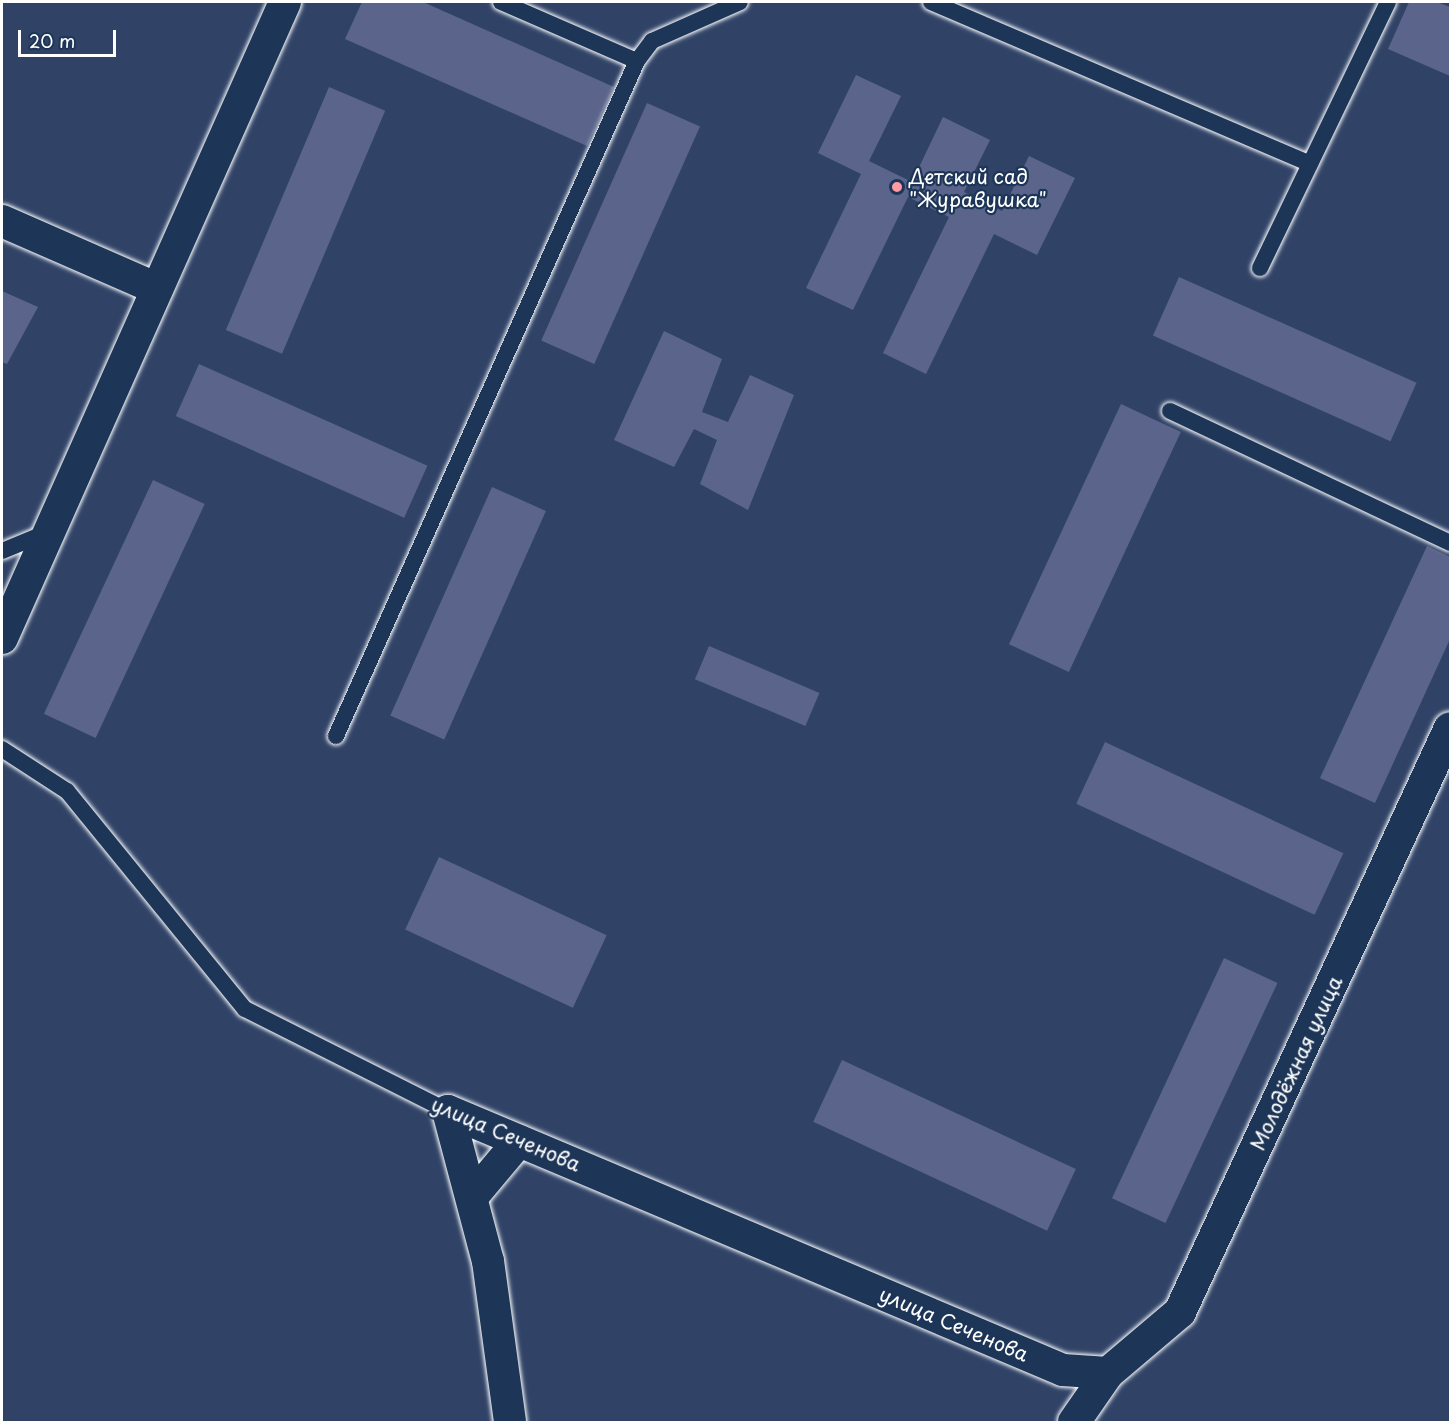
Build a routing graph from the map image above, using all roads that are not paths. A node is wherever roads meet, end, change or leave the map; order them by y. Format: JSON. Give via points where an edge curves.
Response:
{"nodes":[{"id":1,"x":285,"y":2,"type":"edge"},
{"id":2,"x":501,"y":2,"type":"edge"},
{"id":3,"x":740,"y":2,"type":"edge"},
{"id":4,"x":931,"y":2,"type":"edge"},
{"id":5,"x":1388,"y":2,"type":"edge"},
{"id":6,"x":637,"y":61,"type":"junction"},
{"id":7,"x":1310,"y":164,"type":"junction"},
{"id":8,"x":2,"y":221,"type":"edge"},
{"id":9,"x":1260,"y":268,"type":"dead end"},
{"id":10,"x":155,"y":288,"type":"junction"},
{"id":11,"x":1170,"y":411,"type":"dead end"},
{"id":12,"x":48,"y":532,"type":"junction"},
{"id":13,"x":1450,"y":543,"type":"edge"},
{"id":14,"x":2,"y":552,"type":"edge"},
{"id":15,"x":2,"y":638,"type":"edge"},
{"id":16,"x":1450,"y":728,"type":"edge"},
{"id":17,"x":336,"y":736,"type":"dead end"},
{"id":18,"x":2,"y":749,"type":"edge"},
{"id":19,"x":1439,"y":787,"type":"edge"},
{"id":20,"x":448,"y":1111,"type":"junction"},
{"id":21,"x":519,"y":1140,"type":"junction"},
{"id":22,"x":472,"y":1197,"type":"junction"},
{"id":23,"x":1108,"y":1373,"type":"junction"},
{"id":24,"x":510,"y":1422,"type":"edge"},
{"id":25,"x":1074,"y":1422,"type":"edge"}],
"edges":[{"from":1,"to":10,"type":"street"},
{"from":2,"to":6,"type":"lane"},
{"from":3,"to":6,"type":"lane","via":[[652,41]]},
{"from":4,"to":7,"type":"lane"},
{"from":5,"to":7,"type":"lane"},
{"from":6,"to":17,"type":"lane"},
{"from":7,"to":9,"type":"lane"},
{"from":8,"to":10,"type":"street"},
{"from":10,"to":12,"type":"street"},
{"from":11,"to":13,"type":"lane"},
{"from":12,"to":14,"type":"lane"},
{"from":12,"to":15,"type":"street"},
{"from":16,"to":19,"type":"street","name":"Молодёжная улица"},
{"from":18,"to":20,"type":"lane","name":"улица Сеченова","via":[[67,791],[245,1009]]},
{"from":19,"to":23,"type":"street","name":"Молодёжная улица","via":[[1180,1312]]},
{"from":20,"to":21,"type":"street","name":"улица Сеченова"},
{"from":20,"to":22,"type":"street"},
{"from":21,"to":22,"type":"street"},
{"from":21,"to":23,"type":"street","name":"улица Сеченова","via":[[1063,1370]]},
{"from":22,"to":24,"type":"street","via":[[488,1261]]},
{"from":23,"to":25,"type":"street","name":"Молодёжная улица"}]}
